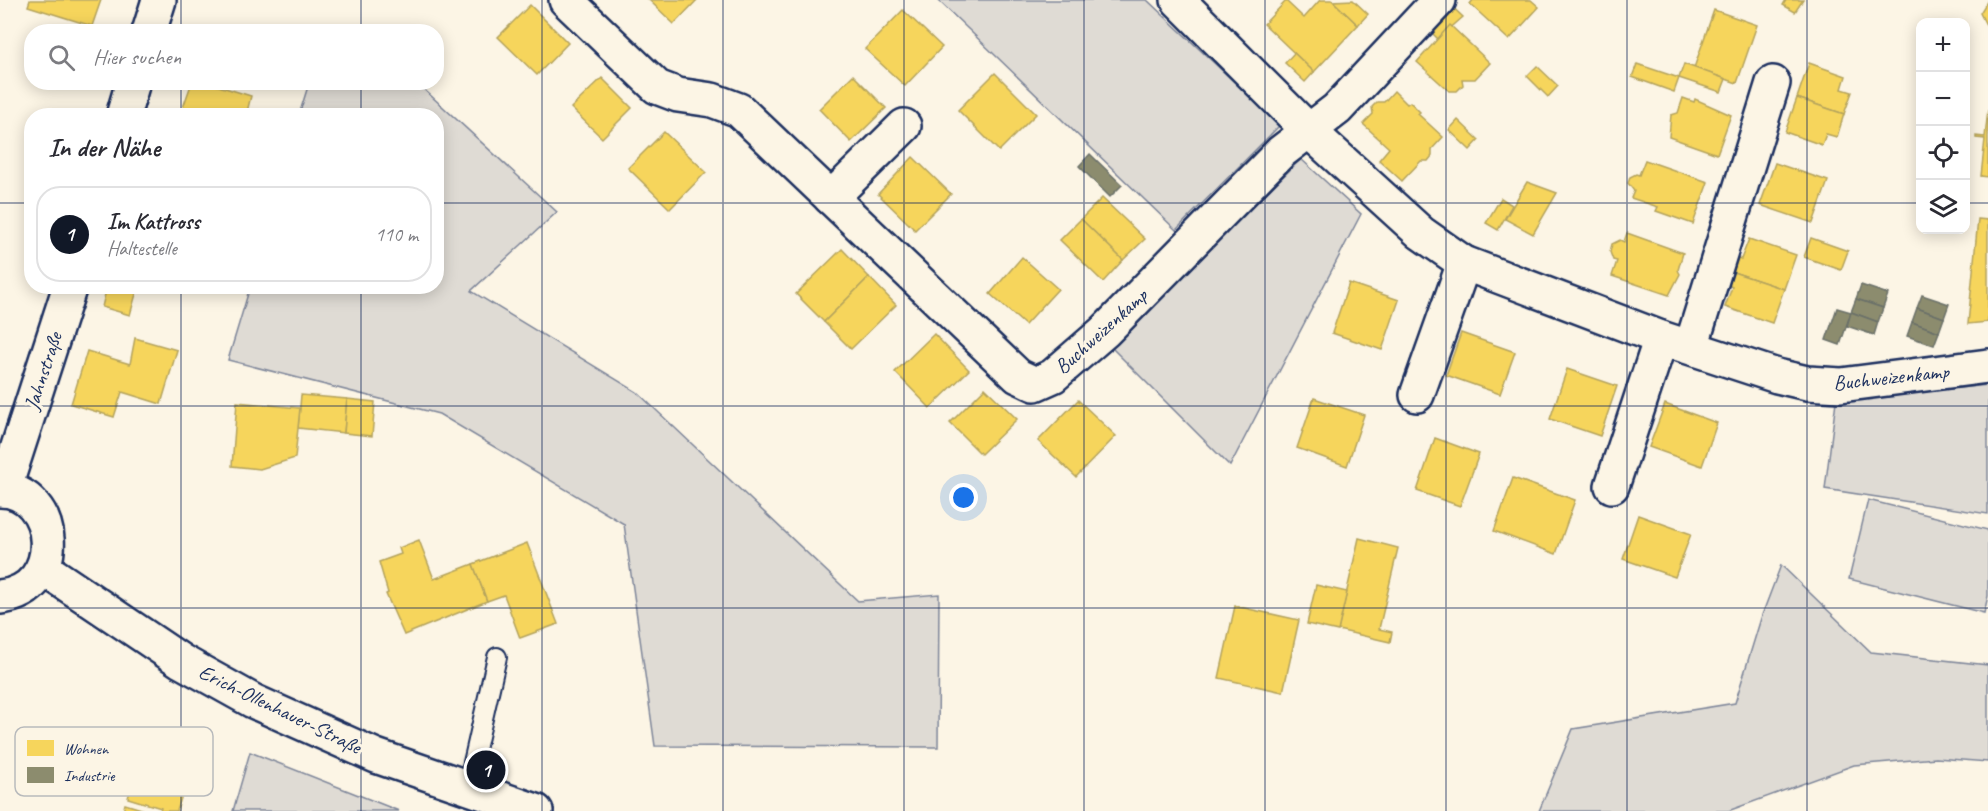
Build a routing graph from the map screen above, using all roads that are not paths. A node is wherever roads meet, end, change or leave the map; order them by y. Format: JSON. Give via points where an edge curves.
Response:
{"nodes":[{"id":1,"x":159,"y":0,"type":"edge"},
{"id":2,"x":1178,"y":0,"type":"edge"},
{"id":3,"x":1439,"y":0,"type":"edge"},
{"id":4,"x":578,"y":4,"type":"edge"},
{"id":5,"x":152,"y":24,"type":"edge"},
{"id":6,"x":1773,"y":82,"type":"dead end"},
{"id":7,"x":131,"y":90,"type":"edge"},
{"id":8,"x":125,"y":108,"type":"edge"},
{"id":9,"x":904,"y":126,"type":"dead end"},
{"id":10,"x":1309,"y":131,"type":"junction"},
{"id":11,"x":831,"y":198,"type":"junction"},
{"id":12,"x":1464,"y":263,"type":"junction"},
{"id":13,"x":67,"y":294,"type":"edge"},
{"id":14,"x":1676,"y":342,"type":"junction"},
{"id":15,"x":1988,"y":366,"type":"edge"},
{"id":16,"x":1417,"y":395,"type":"dead end"},
{"id":17,"x":1612,"y":486,"type":"dead end"},
{"id":18,"x":2,"y":490,"type":"edge"},
{"id":19,"x":43,"y":568,"type":"junction"},
{"id":20,"x":0,"y":597,"type":"edge"},
{"id":21,"x":497,"y":657,"type":"dead end"},
{"id":22,"x":467,"y":789,"type":"junction"},
{"id":23,"x":536,"y":811,"type":"edge"}],
"edges":[{"from":1,"to":5,"type":"street"},
{"from":2,"to":10,"type":"street","name":"Buchweizenkamp"},
{"from":3,"to":10,"type":"street","name":"Buchweizenkamp","via":[[1337,109]]},
{"from":4,"to":11,"type":"street","name":"Buchweizenkamp","via":[[657,87],[678,95],[712,99],[739,110]]},
{"from":6,"to":14,"type":"street"},
{"from":7,"to":8,"type":"street"},
{"from":9,"to":11,"type":"street"},
{"from":10,"to":11,"type":"street","name":"Buchweizenkamp","via":[[1281,152],[1105,331],[1053,376],[1035,384],[1018,376]]},
{"from":10,"to":12,"type":"street","name":"Buchweizenkamp","via":[[1421,233]]},
{"from":12,"to":14,"type":"street","name":"Buchweizenkamp"},
{"from":12,"to":16,"type":"street"},
{"from":13,"to":18,"type":"street","name":"Jahnstraße"},
{"from":14,"to":15,"type":"street","name":"Buchweizenkamp","via":[[1777,376],[1841,385]]},
{"from":14,"to":17,"type":"street"},
{"from":18,"to":19,"type":"street","via":[[23,497],[37,510],[46,527],[49,548]]},
{"from":19,"to":20,"type":"street","via":[[30,585],[11,596]]},
{"from":19,"to":22,"type":"street","name":"Erich-Ollenhauer-Straße","via":[[181,661],[253,701],[376,756]]},
{"from":21,"to":22,"type":"lane"},
{"from":22,"to":23,"type":"street","name":"Erich-Ollenhauer-Straße"}]}
